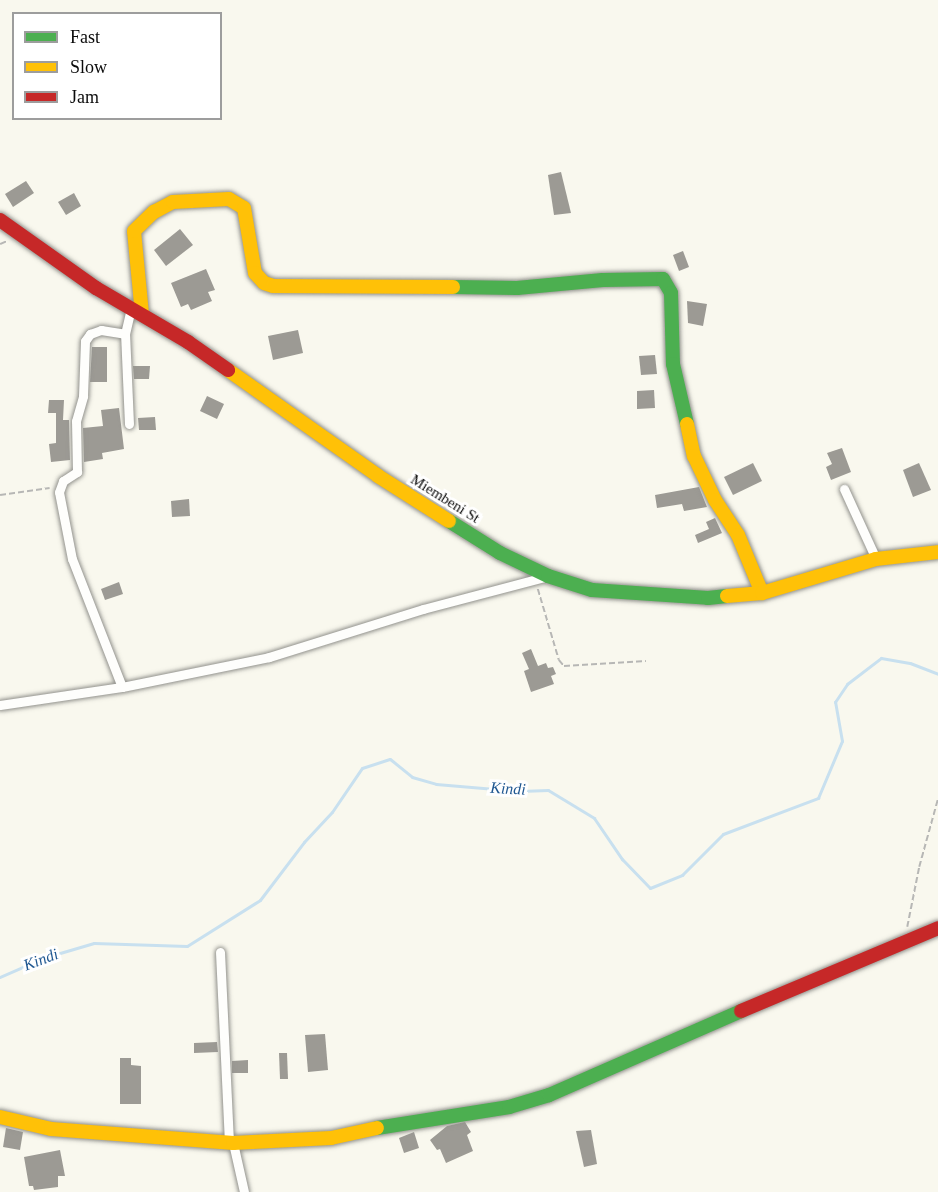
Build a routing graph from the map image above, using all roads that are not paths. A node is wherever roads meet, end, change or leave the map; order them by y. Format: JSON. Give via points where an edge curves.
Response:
{"nodes":[{"id":1,"x":0,"y":220,"type":"edge"},
{"id":2,"x":136,"y":311,"type":"junction"},
{"id":3,"x":125,"y":334,"type":"junction"},
{"id":4,"x":129,"y":424,"type":"dead end"},
{"id":5,"x":844,"y":489,"type":"dead end"},
{"id":6,"x":938,"y":552,"type":"edge"},
{"id":7,"x":876,"y":560,"type":"junction"},
{"id":8,"x":542,"y":578,"type":"junction"},
{"id":9,"x":762,"y":593,"type":"junction"},
{"id":10,"x":122,"y":687,"type":"junction"},
{"id":11,"x":0,"y":705,"type":"edge"},
{"id":12,"x":938,"y":928,"type":"edge"},
{"id":13,"x":220,"y":952,"type":"dead end"},
{"id":14,"x":0,"y":1117,"type":"edge"},
{"id":15,"x":231,"y":1143,"type":"junction"},
{"id":16,"x":244,"y":1192,"type":"edge"}],
"edges":[{"from":1,"to":2,"type":"street","name":"Miembeni St","via":[[96,288]]},
{"from":2,"to":3,"type":"street"},
{"from":2,"to":8,"type":"street","name":"Miembeni St","via":[[198,349],[378,476]]},
{"from":2,"to":9,"type":"street","via":[[134,231],[154,212],[173,202],[197,200],[229,199],[244,208],[255,273],[273,286],[517,288],[663,279],[671,293],[673,364],[694,456],[705,482],[738,535]]},
{"from":3,"to":4,"type":"street"},
{"from":3,"to":10,"type":"street","via":[[101,330],[85,340],[83,396],[76,421],[77,472],[65,480],[59,492],[72,558]]},
{"from":5,"to":7,"type":"street"},
{"from":6,"to":7,"type":"street","name":"Miembeni St"},
{"from":7,"to":9,"type":"street","name":"Miembeni St"},
{"from":8,"to":9,"type":"street","name":"Miembeni St","via":[[592,590],[666,596],[708,598]]},
{"from":8,"to":10,"type":"street","via":[[423,609],[269,657]]},
{"from":10,"to":11,"type":"street"},
{"from":12,"to":15,"type":"street","via":[[549,1095],[509,1107],[331,1138]]},
{"from":13,"to":15,"type":"street"},
{"from":14,"to":15,"type":"street","via":[[51,1129]]},
{"from":15,"to":16,"type":"street"}]}
